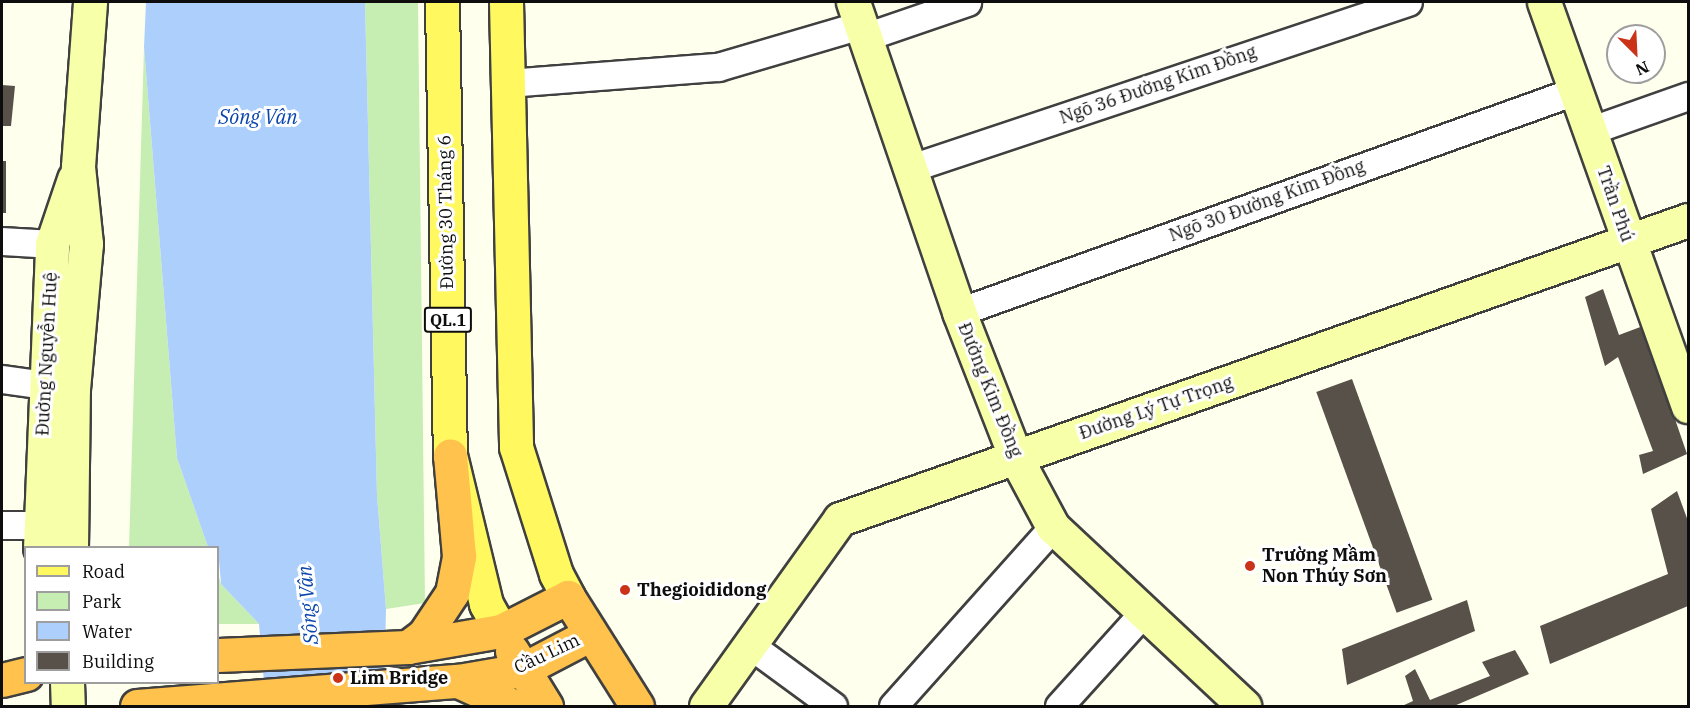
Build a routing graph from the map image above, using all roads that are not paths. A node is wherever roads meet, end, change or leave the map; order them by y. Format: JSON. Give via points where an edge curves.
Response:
{"nodes":[{"id":1,"x":90,"y":2,"type":"edge"},
{"id":2,"x":442,"y":2,"type":"edge"},
{"id":3,"x":506,"y":2,"type":"edge"},
{"id":4,"x":967,"y":2,"type":"edge"},
{"id":5,"x":1408,"y":2,"type":"edge"},
{"id":6,"x":1544,"y":2,"type":"edge"},
{"id":7,"x":860,"y":21,"type":"edge"},
{"id":8,"x":508,"y":83,"type":"junction"},
{"id":9,"x":1575,"y":91,"type":"junction"},
{"id":10,"x":1689,"y":96,"type":"edge"},
{"id":11,"x":1589,"y":131,"type":"junction"},
{"id":12,"x":78,"y":166,"type":"junction"},
{"id":13,"x":908,"y":169,"type":"junction"},
{"id":14,"x":1689,"y":220,"type":"edge"},
{"id":15,"x":2,"y":241,"type":"edge"},
{"id":16,"x":1628,"y":241,"type":"junction"},
{"id":17,"x":52,"y":244,"type":"junction"},
{"id":18,"x":958,"y":312,"type":"junction"},
{"id":19,"x":2,"y":379,"type":"edge"},
{"id":20,"x":59,"y":387,"type":"junction"},
{"id":21,"x":1689,"y":406,"type":"edge"},
{"id":22,"x":450,"y":455,"type":"junction"},
{"id":23,"x":1016,"y":458,"type":"junction"},
{"id":24,"x":2,"y":525,"type":"edge"},
{"id":25,"x":1053,"y":527,"type":"junction"},
{"id":26,"x":60,"y":539,"type":"edge"},
{"id":27,"x":568,"y":597,"type":"junction"},
{"id":28,"x":1144,"y":612,"type":"junction"},
{"id":29,"x":501,"y":631,"type":"junction"},
{"id":30,"x":589,"y":635,"type":"junction"},
{"id":31,"x":750,"y":645,"type":"junction"},
{"id":32,"x":408,"y":647,"type":"junction"},
{"id":33,"x":219,"y":655,"type":"edge"},
{"id":34,"x":522,"y":670,"type":"junction"},
{"id":35,"x":24,"y":674,"type":"edge"},
{"id":36,"x":2,"y":680,"type":"edge"},
{"id":37,"x":458,"y":681,"type":"junction"},
{"id":38,"x":67,"y":684,"type":"edge"},
{"id":39,"x":1228,"y":701,"type":"edge"},
{"id":40,"x":208,"y":702,"type":"edge"},
{"id":41,"x":68,"y":706,"type":"edge"},
{"id":42,"x":137,"y":706,"type":"edge"},
{"id":43,"x":513,"y":706,"type":"edge"},
{"id":44,"x":546,"y":706,"type":"edge"},
{"id":45,"x":637,"y":706,"type":"edge"},
{"id":46,"x":706,"y":706,"type":"edge"},
{"id":47,"x":833,"y":706,"type":"edge"},
{"id":48,"x":893,"y":706,"type":"edge"},
{"id":49,"x":1059,"y":706,"type":"edge"}],
"edges":[{"from":1,"to":12,"type":"street","name":"Đuờng Nguyễn Huệ"},
{"from":2,"to":22,"type":"main road","name":"Đường 30 Tháng 6","number":"QL.1"},
{"from":3,"to":8,"type":"main road"},
{"from":4,"to":7,"type":"street"},
{"from":5,"to":13,"type":"street","name":"Ngõ 36 Đường Kim Đồng"},
{"from":6,"to":9,"type":"street","name":"Trần Phú"},
{"from":7,"to":8,"type":"street","via":[[718,67]]},
{"from":7,"to":13,"type":"street","name":"Đường Kim Đồng"},
{"from":8,"to":27,"type":"main road","via":[[516,447],[555,574]]},
{"from":9,"to":11,"type":"street","name":"Trần Phú"},
{"from":9,"to":18,"type":"street","name":"Ngõ 30 Đường Kim Đồng"},
{"from":10,"to":11,"type":"street"},
{"from":11,"to":16,"type":"street","name":"Trần Phú"},
{"from":12,"to":17,"type":"street","name":"Đuờng Nguyễn Huệ"},
{"from":12,"to":20,"type":"street","name":"Đuờng Nguyễn Huệ","via":[[86,244]]},
{"from":13,"to":18,"type":"street","name":"Đường Kim Đồng"},
{"from":14,"to":16,"type":"street","name":"Đường Lý Tự Trọng"},
{"from":15,"to":17,"type":"street"},
{"from":16,"to":21,"type":"street","name":"Trần Phú"},
{"from":16,"to":23,"type":"street","name":"Đường Lý Tự Trọng"},
{"from":17,"to":20,"type":"street","name":"Đuờng Nguyễn Huệ"},
{"from":18,"to":23,"type":"street","name":"Đường Kim Đồng"},
{"from":19,"to":20,"type":"street"},
{"from":20,"to":26,"type":"street","name":"Đuờng Nguyễn Huệ"},
{"from":22,"to":29,"type":"main road","name":"Đường 30 Tháng 6","number":"QL.1","via":[[486,604]]},
{"from":22,"to":32,"type":"highway","via":[[459,556],[452,593],[424,635]]},
{"from":23,"to":25,"type":"street","name":"Đường Kim Đồng"},
{"from":23,"to":31,"type":"street","name":"Đường Lý Tự Trọng","via":[[840,519]]},
{"from":24,"to":26,"type":"street"},
{"from":25,"to":28,"type":"street","name":"Đường Kim Đồng"},
{"from":25,"to":48,"type":"street"},
{"from":27,"to":29,"type":"highway"},
{"from":27,"to":30,"type":"highway"},
{"from":28,"to":39,"type":"street","name":"Đường Kim Đồng"},
{"from":28,"to":49,"type":"street"},
{"from":29,"to":32,"type":"highway"},
{"from":29,"to":34,"type":"highway","number":"QL.1"},
{"from":30,"to":34,"type":"highway","name":"Cầu Lim"},
{"from":30,"to":45,"type":"highway"},
{"from":31,"to":46,"type":"street","name":"Đường Lý Tự Trọng"},
{"from":31,"to":47,"type":"street"},
{"from":32,"to":33,"type":"highway"},
{"from":34,"to":37,"type":"highway","name":"Cầu Lim"},
{"from":34,"to":44,"type":"highway","number":"QL.1"},
{"from":35,"to":36,"type":"highway"},
{"from":37,"to":40,"type":"highway","name":"Cầu Lim"},
{"from":37,"to":43,"type":"highway"},
{"from":38,"to":41,"type":"street"},
{"from":40,"to":42,"type":"highway","name":"Cầu Lim"}]}
